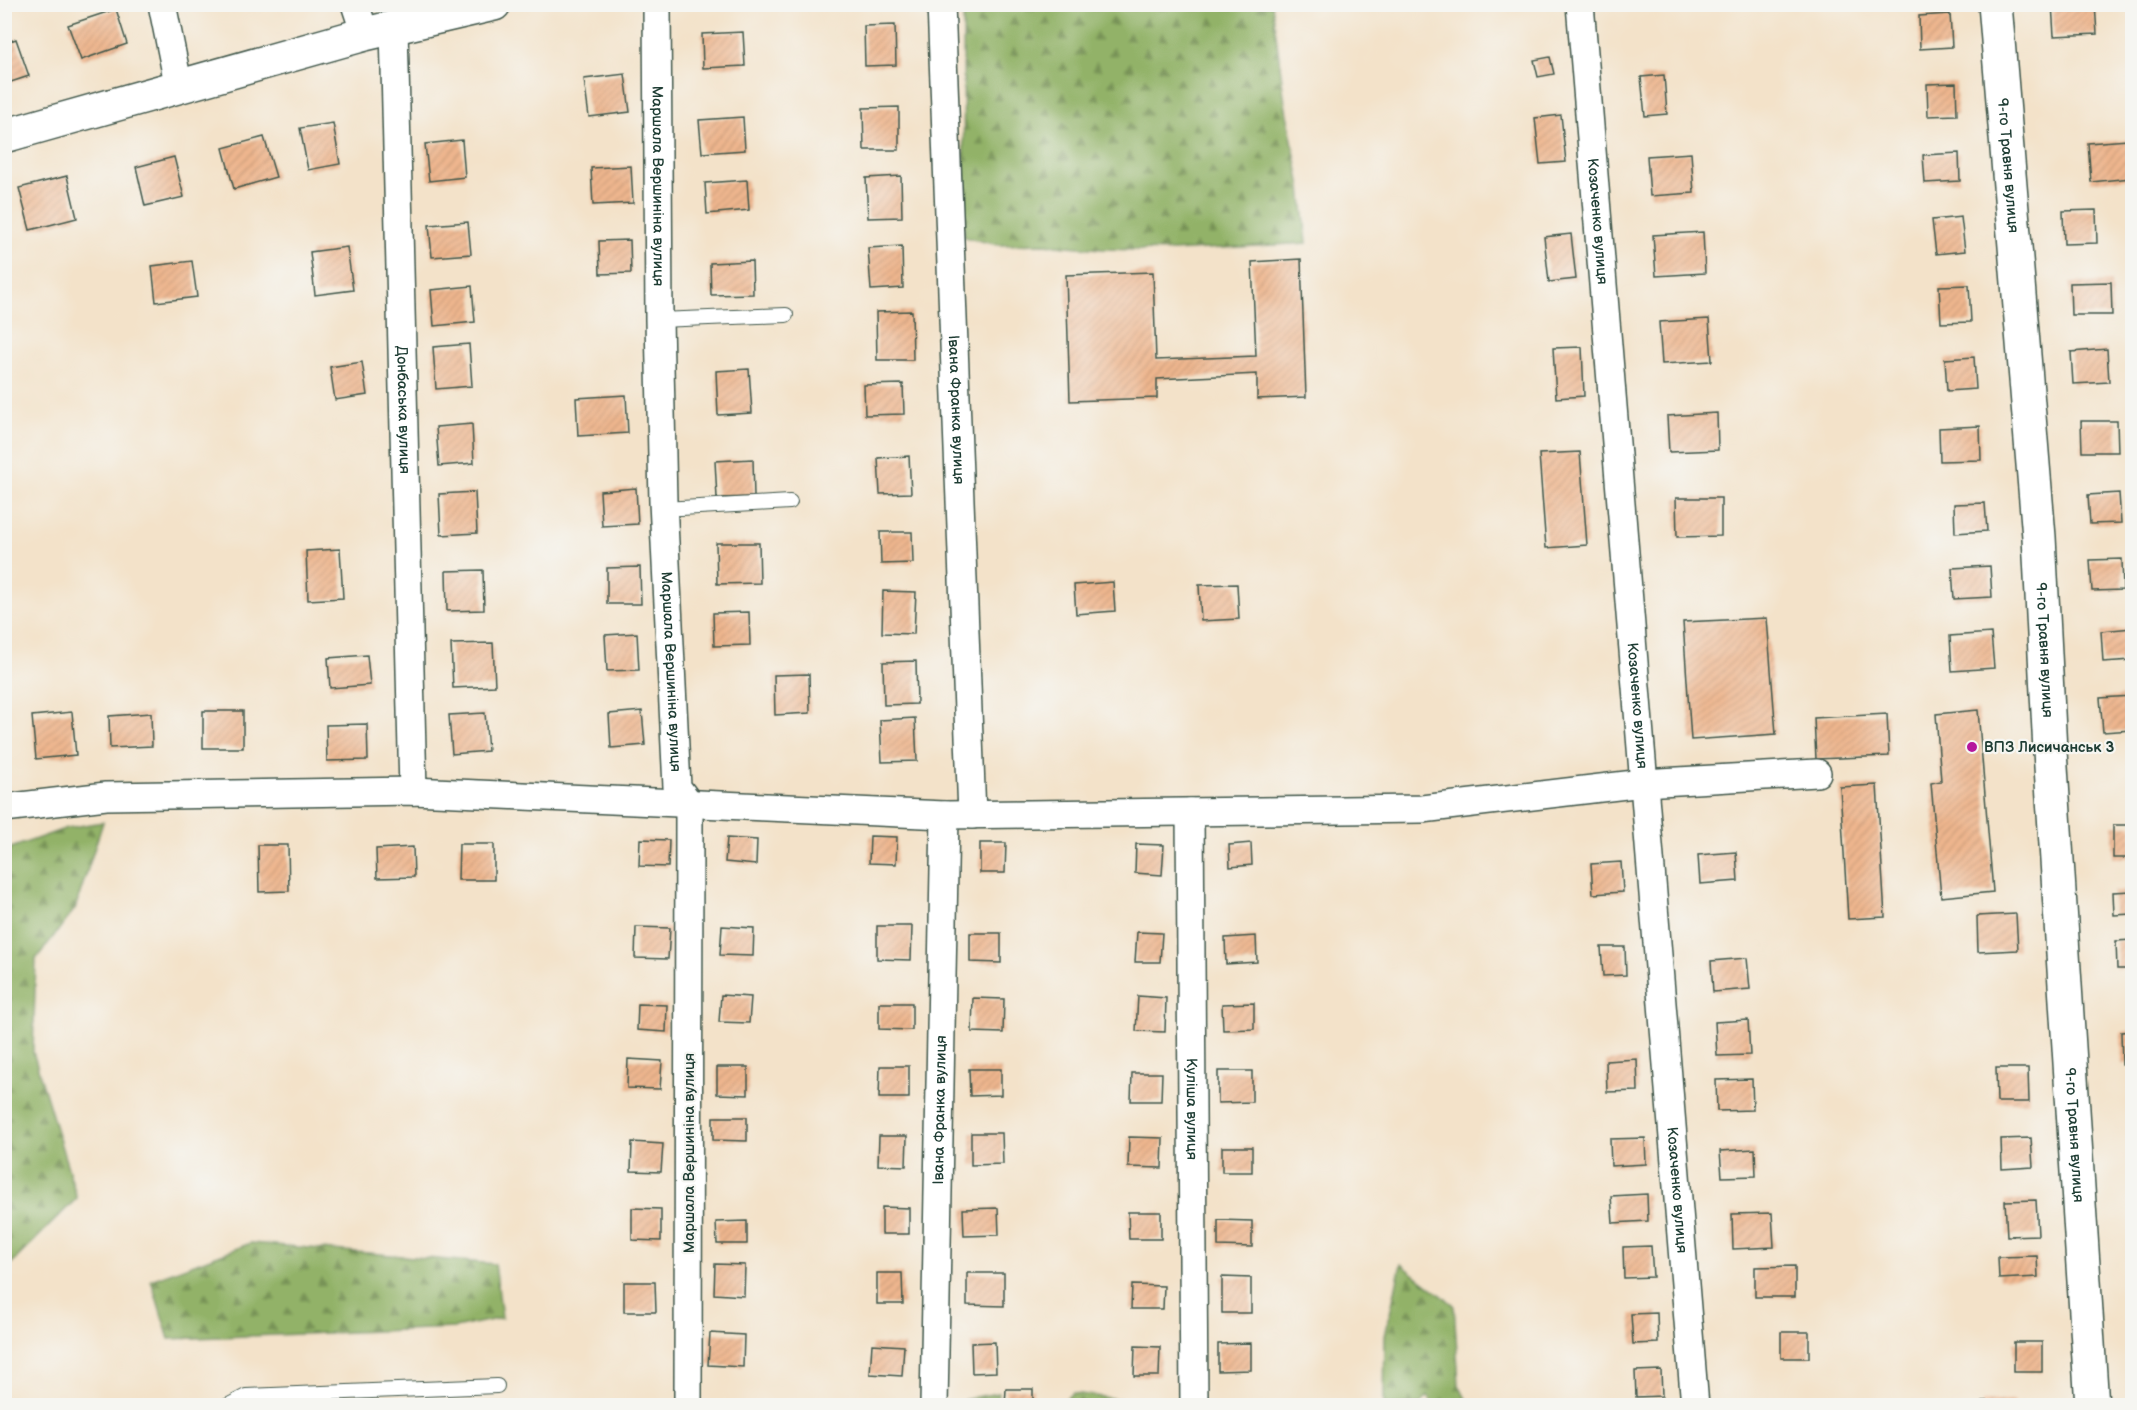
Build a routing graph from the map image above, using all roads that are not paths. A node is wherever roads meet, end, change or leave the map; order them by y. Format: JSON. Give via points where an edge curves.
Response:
{"nodes":[{"id":1,"x":162,"y":4,"type":"edge"},
{"id":2,"x":494,"y":4,"type":"edge"},
{"id":3,"x":657,"y":4,"type":"edge"},
{"id":4,"x":941,"y":4,"type":"edge"},
{"id":5,"x":1580,"y":4,"type":"edge"},
{"id":6,"x":1995,"y":4,"type":"edge"},
{"id":7,"x":371,"y":22,"type":"edge"},
{"id":8,"x":179,"y":88,"type":"junction"},
{"id":9,"x":4,"y":136,"type":"edge"},
{"id":10,"x":786,"y":315,"type":"dead end"},
{"id":11,"x":659,"y":320,"type":"junction"},
{"id":12,"x":790,"y":502,"type":"dead end"},
{"id":13,"x":663,"y":509,"type":"junction"},
{"id":14,"x":1817,"y":773,"type":"dead end"},
{"id":15,"x":1643,"y":783,"type":"junction"},
{"id":16,"x":413,"y":791,"type":"junction"},
{"id":17,"x":689,"y":803,"type":"junction"},
{"id":18,"x":4,"y":808,"type":"edge"},
{"id":19,"x":1190,"y":813,"type":"junction"},
{"id":20,"x":945,"y":815,"type":"junction"},
{"id":21,"x":972,"y":815,"type":"junction"},
{"id":22,"x":497,"y":1386,"type":"dead end"},
{"id":23,"x":227,"y":1406,"type":"edge"},
{"id":24,"x":688,"y":1406,"type":"edge"},
{"id":25,"x":934,"y":1406,"type":"edge"},
{"id":26,"x":1194,"y":1406,"type":"edge"},
{"id":27,"x":1695,"y":1406,"type":"edge"},
{"id":28,"x":2092,"y":1406,"type":"edge"}],
"edges":[{"from":1,"to":8,"type":"street"},
{"from":2,"to":7,"type":"main road"},
{"from":3,"to":11,"type":"street","name":"Маршала Вершиніна вулиця"},
{"from":4,"to":21,"type":"street","name":"Івана Франка вулиця"},
{"from":5,"to":15,"type":"street","name":"Козаченко вулиця"},
{"from":6,"to":28,"type":"main road","name":"9-го Травня вулиця","via":[[2039,537]]},
{"from":7,"to":8,"type":"main road"},
{"from":7,"to":16,"type":"street","name":"Донбаська вулиця"},
{"from":8,"to":9,"type":"main road"},
{"from":10,"to":11,"type":"lane"},
{"from":11,"to":13,"type":"street","name":"Маршала Вершиніна вулиця"},
{"from":12,"to":13,"type":"lane"},
{"from":13,"to":17,"type":"street","name":"Маршала Вершиніна вулиця","via":[[677,787]]},
{"from":14,"to":15,"type":"street"},
{"from":15,"to":19,"type":"street","via":[[1422,809]]},
{"from":15,"to":27,"type":"street","name":"Козаченко вулиця"},
{"from":16,"to":17,"type":"street"},
{"from":16,"to":18,"type":"street","via":[[106,796]]},
{"from":17,"to":20,"type":"street"},
{"from":17,"to":24,"type":"street","name":"Маршала Вершиніна вулиця"},
{"from":19,"to":21,"type":"street"},
{"from":19,"to":26,"type":"street","name":"Куліша вулиця"},
{"from":20,"to":21,"type":"street"},
{"from":20,"to":25,"type":"street","name":"Івана Франка вулиця"},
{"from":22,"to":23,"type":"lane","via":[[246,1396]]}]}
